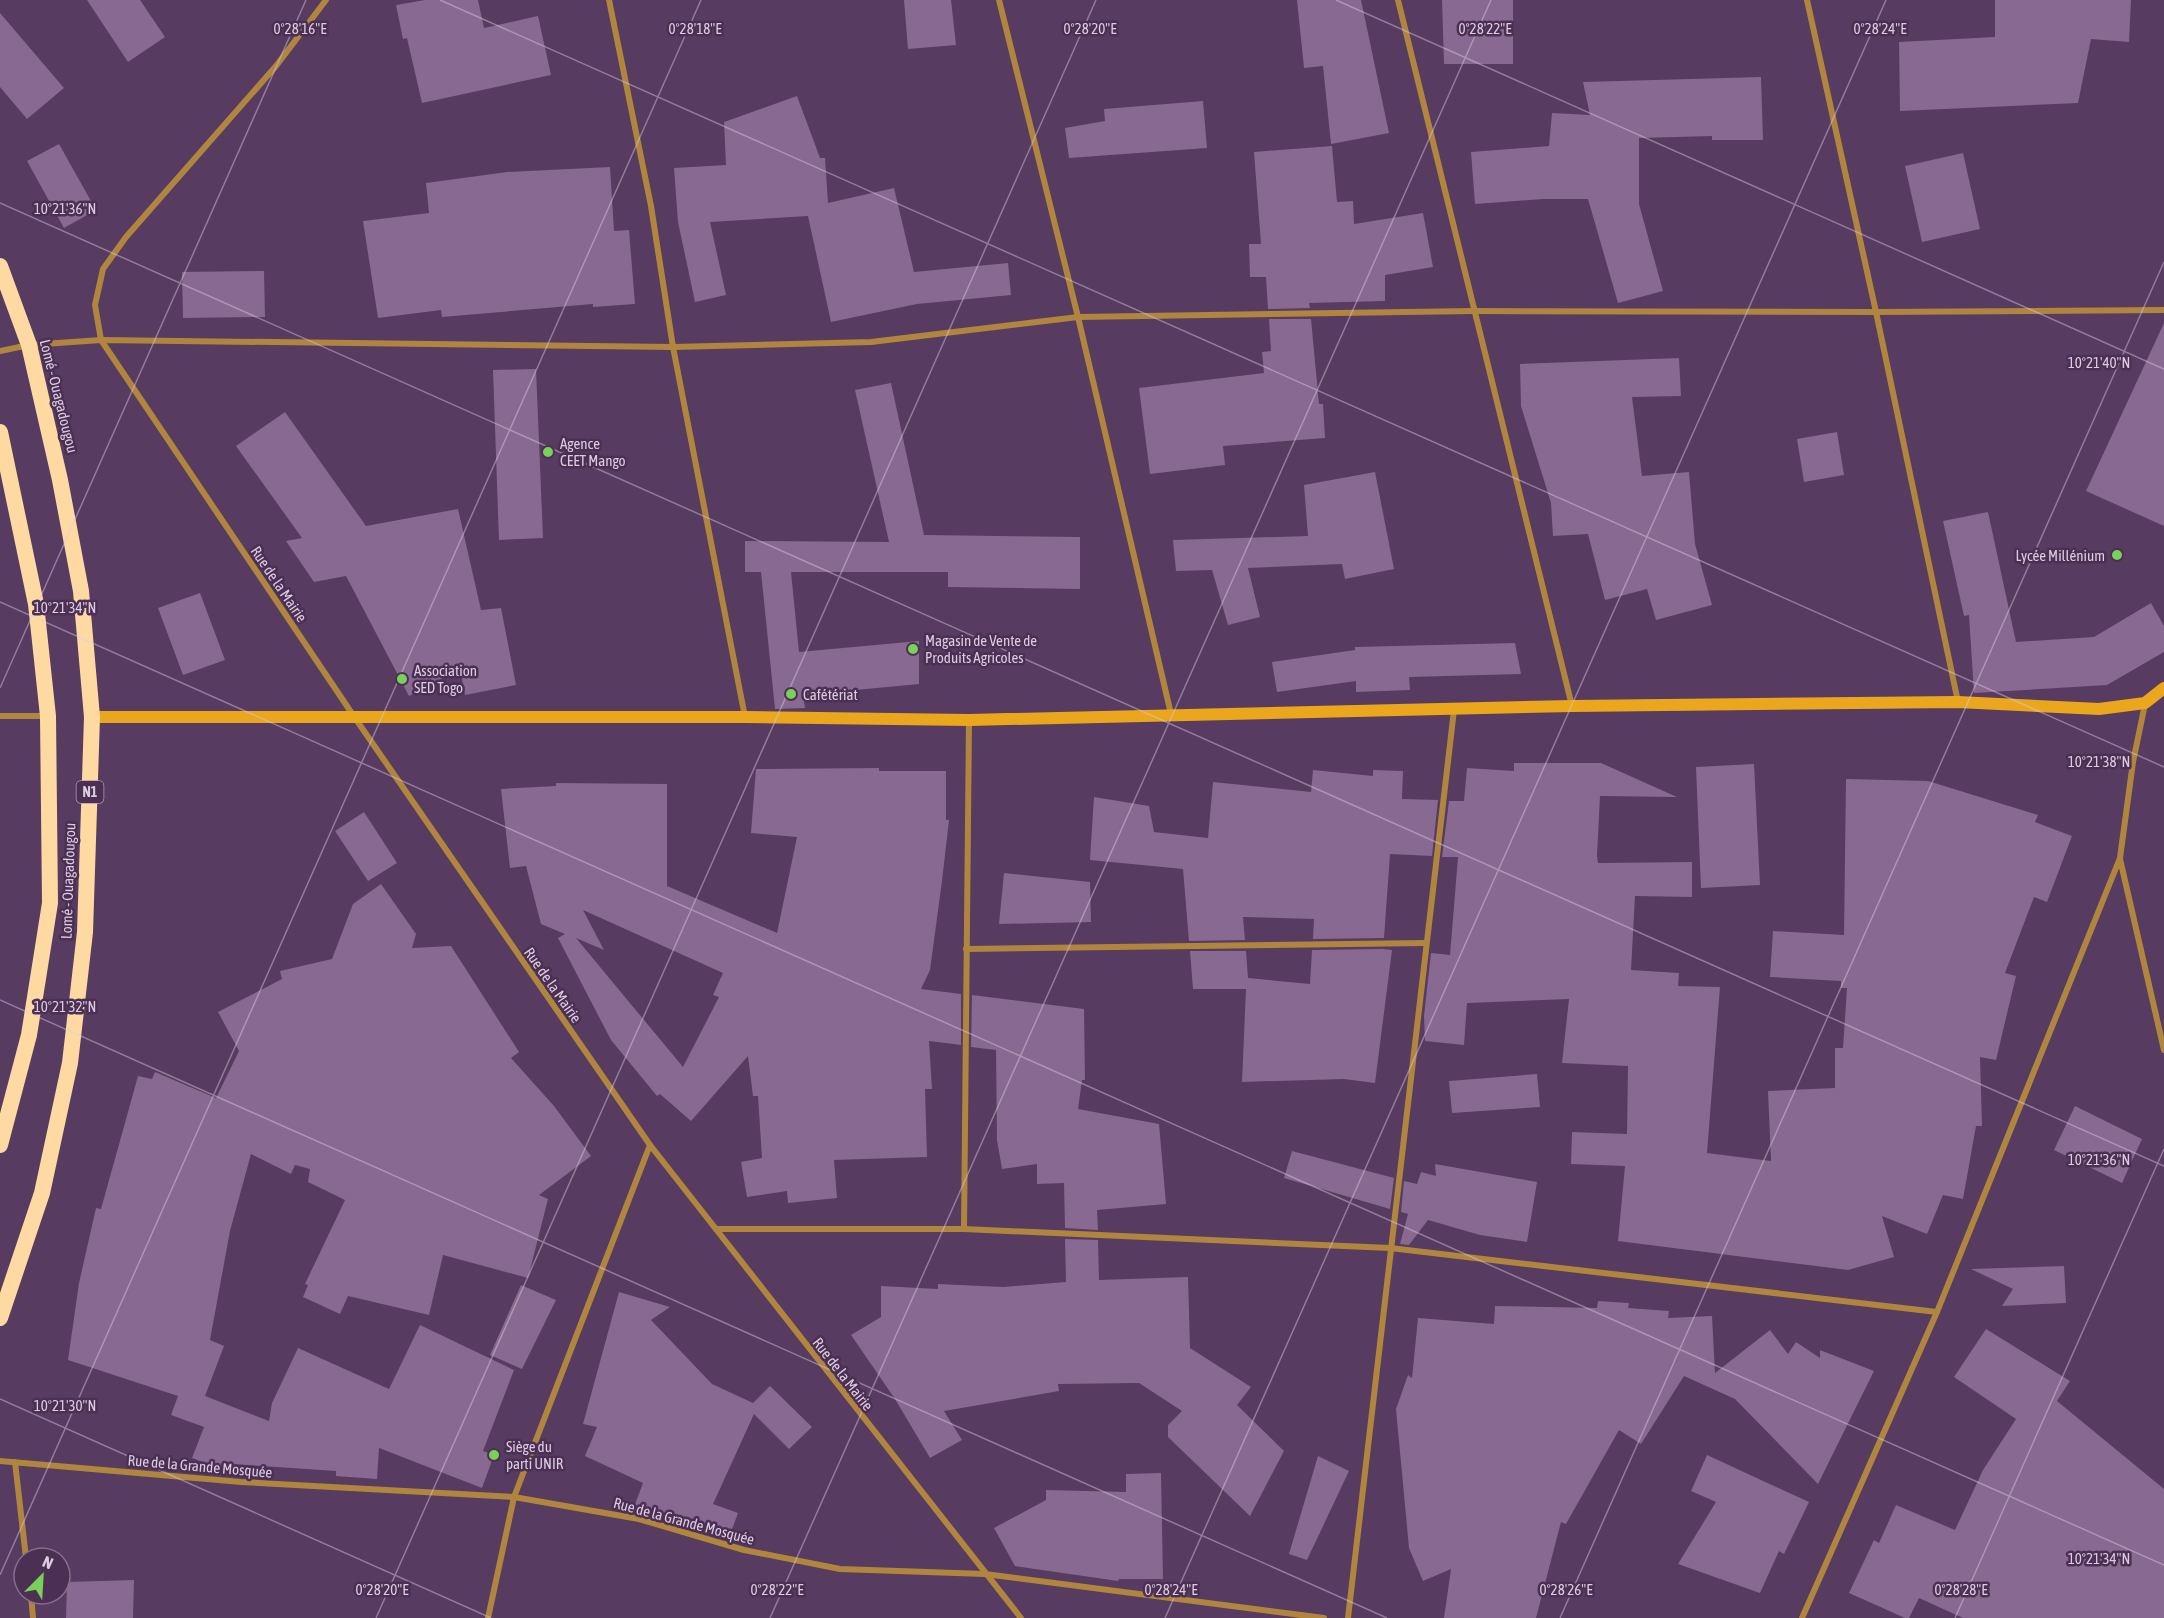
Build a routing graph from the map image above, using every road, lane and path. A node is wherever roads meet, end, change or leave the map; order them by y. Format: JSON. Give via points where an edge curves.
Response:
{"nodes":[{"id":1,"x":326,"y":0,"type":"edge"},
{"id":2,"x":609,"y":0,"type":"edge"},
{"id":3,"x":999,"y":0,"type":"edge"},
{"id":4,"x":1398,"y":0,"type":"edge"},
{"id":5,"x":1807,"y":0,"type":"edge"},
{"id":6,"x":0,"y":266,"type":"edge"},
{"id":7,"x":2164,"y":310,"type":"edge"},
{"id":8,"x":1473,"y":311,"type":"junction"},
{"id":9,"x":1876,"y":312,"type":"junction"},
{"id":10,"x":1078,"y":317,"type":"junction"},
{"id":11,"x":101,"y":340,"type":"junction"},
{"id":12,"x":29,"y":345,"type":"junction"},
{"id":13,"x":673,"y":347,"type":"junction"},
{"id":14,"x":0,"y":351,"type":"edge"},
{"id":15,"x":0,"y":432,"type":"edge"},
{"id":16,"x":2164,"y":688,"type":"edge"},
{"id":17,"x":1958,"y":702,"type":"junction"},
{"id":18,"x":2145,"y":703,"type":"junction"},
{"id":19,"x":1572,"y":706,"type":"junction"},
{"id":20,"x":1454,"y":710,"type":"junction"},
{"id":21,"x":1171,"y":714,"type":"junction"},
{"id":22,"x":0,"y":716,"type":"edge"},
{"id":23,"x":48,"y":716,"type":"junction"},
{"id":24,"x":92,"y":717,"type":"junction"},
{"id":25,"x":745,"y":717,"type":"junction"},
{"id":26,"x":355,"y":718,"type":"junction"},
{"id":27,"x":969,"y":720,"type":"junction"},
{"id":28,"x":2120,"y":858,"type":"junction"},
{"id":29,"x":1426,"y":943,"type":"junction"},
{"id":30,"x":966,"y":949,"type":"junction"},
{"id":31,"x":2164,"y":1050,"type":"edge"},
{"id":32,"x":0,"y":1145,"type":"edge"},
{"id":33,"x":650,"y":1145,"type":"junction"},
{"id":34,"x":716,"y":1229,"type":"junction"},
{"id":35,"x":964,"y":1229,"type":"junction"},
{"id":36,"x":1390,"y":1248,"type":"junction"},
{"id":37,"x":1937,"y":1312,"type":"junction"},
{"id":38,"x":0,"y":1318,"type":"edge"},
{"id":39,"x":0,"y":1461,"type":"edge"},
{"id":40,"x":15,"y":1462,"type":"junction"},
{"id":41,"x":514,"y":1497,"type":"junction"},
{"id":42,"x":25,"y":1546,"type":"edge"},
{"id":43,"x":985,"y":1575,"type":"junction"},
{"id":44,"x":489,"y":1618,"type":"edge"},
{"id":45,"x":1020,"y":1618,"type":"edge"},
{"id":46,"x":1324,"y":1618,"type":"edge"},
{"id":47,"x":1348,"y":1618,"type":"edge"},
{"id":48,"x":1802,"y":1618,"type":"edge"}],
"edges":[{"from":1,"to":11,"type":"street","via":[[276,66],[126,237],[103,269],[95,305]]},
{"from":2,"to":13,"type":"street","via":[[651,206]]},
{"from":3,"to":10,"type":"street"},
{"from":4,"to":8,"type":"street"},
{"from":5,"to":9,"type":"street"},
{"from":6,"to":12,"type":"highway","name":"Lomé - Ouagadougou","number":"N1"},
{"from":7,"to":9,"type":"street"},
{"from":8,"to":9,"type":"street"},
{"from":8,"to":10,"type":"street"},
{"from":8,"to":19,"type":"street"},
{"from":9,"to":17,"type":"street"},
{"from":10,"to":13,"type":"street","via":[[871,342]]},
{"from":10,"to":21,"type":"street"},
{"from":11,"to":12,"type":"street"},
{"from":11,"to":13,"type":"street"},
{"from":11,"to":26,"type":"street","name":"Rue de la Mairie"},
{"from":12,"to":14,"type":"street"},
{"from":12,"to":24,"type":"highway","name":"Lomé - Ouagadougou","number":"N1","via":[[81,591]]},
{"from":13,"to":25,"type":"street"},
{"from":15,"to":23,"type":"highway","name":"Lomé - Ouagadougou","via":[[36,604]]},
{"from":16,"to":18,"type":"main road"},
{"from":17,"to":18,"type":"main road","via":[[2099,709]]},
{"from":17,"to":19,"type":"main road"},
{"from":18,"to":28,"type":"street"},
{"from":19,"to":20,"type":"main road"},
{"from":20,"to":21,"type":"main road"},
{"from":20,"to":29,"type":"street"},
{"from":21,"to":27,"type":"main road"},
{"from":22,"to":23,"type":"street"},
{"from":23,"to":32,"type":"highway","name":"Lomé - Ouagadougou","via":[[50,903],[28,1035]]},
{"from":24,"to":26,"type":"main road"},
{"from":24,"to":38,"type":"highway","name":"Lomé - Ouagadougou","number":"N1","via":[[85,932],[70,1063],[42,1193]]},
{"from":25,"to":26,"type":"main road"},
{"from":25,"to":27,"type":"main road"},
{"from":26,"to":33,"type":"street","name":"Rue de la Mairie"},
{"from":27,"to":30,"type":"street"},
{"from":28,"to":31,"type":"street"},
{"from":28,"to":37,"type":"street"},
{"from":29,"to":30,"type":"street"},
{"from":29,"to":36,"type":"street"},
{"from":30,"to":35,"type":"street"},
{"from":33,"to":34,"type":"street","name":"Rue de la Mairie"},
{"from":33,"to":41,"type":"street"},
{"from":34,"to":35,"type":"street"},
{"from":34,"to":43,"type":"street","name":"Rue de la Mairie"},
{"from":35,"to":36,"type":"street"},
{"from":36,"to":37,"type":"street"},
{"from":36,"to":47,"type":"street"},
{"from":37,"to":48,"type":"street"},
{"from":39,"to":40,"type":"street","name":"Rue de la Grande Mosquée"},
{"from":40,"to":41,"type":"street","name":"Rue de la Grande Mosquée","via":[[241,1482]]},
{"from":40,"to":42,"type":"street"},
{"from":41,"to":43,"type":"street","name":"Rue de la Grande Mosquée","via":[[639,1519],[744,1551],[840,1569]]},
{"from":41,"to":44,"type":"street"},
{"from":43,"to":45,"type":"street","name":"Rue de la Mairie"},
{"from":43,"to":46,"type":"street","name":"Rue de la Grande Mosquée"}]}
